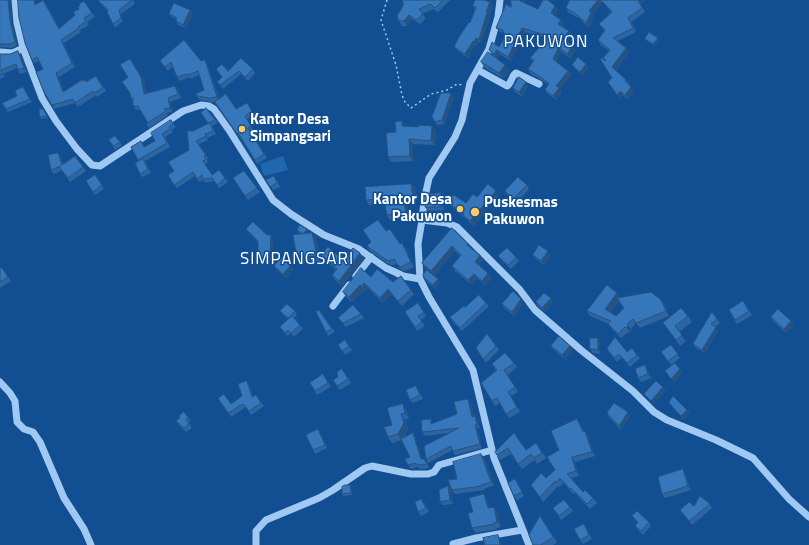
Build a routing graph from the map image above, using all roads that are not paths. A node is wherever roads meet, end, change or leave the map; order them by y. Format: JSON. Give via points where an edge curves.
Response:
{"nodes":[{"id":1,"x":15,"y":0,"type":"edge"},
{"id":2,"x":500,"y":0,"type":"edge"},
{"id":3,"x":23,"y":48,"type":"junction"},
{"id":4,"x":0,"y":52,"type":"edge"},
{"id":5,"x":478,"y":70,"type":"junction"},
{"id":6,"x":539,"y":84,"type":"dead end"},
{"id":7,"x":422,"y":220,"type":"junction"},
{"id":8,"x":371,"y":257,"type":"junction"},
{"id":9,"x":420,"y":279,"type":"junction"},
{"id":10,"x":333,"y":306,"type":"dead end"},
{"id":11,"x":0,"y":382,"type":"edge"},
{"id":12,"x":492,"y":450,"type":"junction"},
{"id":13,"x":809,"y":517,"type":"edge"},
{"id":14,"x":522,"y":530,"type":"junction"},
{"id":15,"x":453,"y":544,"type":"dead end"},
{"id":16,"x":91,"y":545,"type":"edge"},
{"id":17,"x":256,"y":545,"type":"edge"},
{"id":18,"x":529,"y":545,"type":"edge"}],
"edges":[{"from":1,"to":3,"type":"street"},
{"from":2,"to":5,"type":"street","via":[[489,49]]},
{"from":3,"to":4,"type":"street","via":[[12,53]]},
{"from":3,"to":8,"type":"street","via":[[42,98],[56,121],[92,165],[100,166],[183,111],[201,105],[210,106],[229,130],[273,200],[324,235],[359,249]]},
{"from":5,"to":6,"type":"street","via":[[507,86],[516,73]]},
{"from":5,"to":7,"type":"street","via":[[469,86],[462,120],[455,136],[429,178]]},
{"from":7,"to":9,"type":"street","via":[[418,244]]},
{"from":7,"to":13,"type":"street","via":[[457,227],[520,290],[536,310],[633,391],[654,412],[753,458],[788,499]]},
{"from":8,"to":9,"type":"street","via":[[403,276]]},
{"from":8,"to":10,"type":"street"},
{"from":9,"to":12,"type":"street","via":[[473,370]]},
{"from":11,"to":16,"type":"street","via":[[15,401],[15,416],[19,425],[33,432],[40,442],[64,498]]},
{"from":12,"to":14,"type":"street"},
{"from":12,"to":17,"type":"street","via":[[439,465],[434,472],[428,474],[411,474],[372,466],[365,468],[319,498],[266,520],[256,531]]},
{"from":14,"to":15,"type":"street"},
{"from":14,"to":18,"type":"street"}]}
